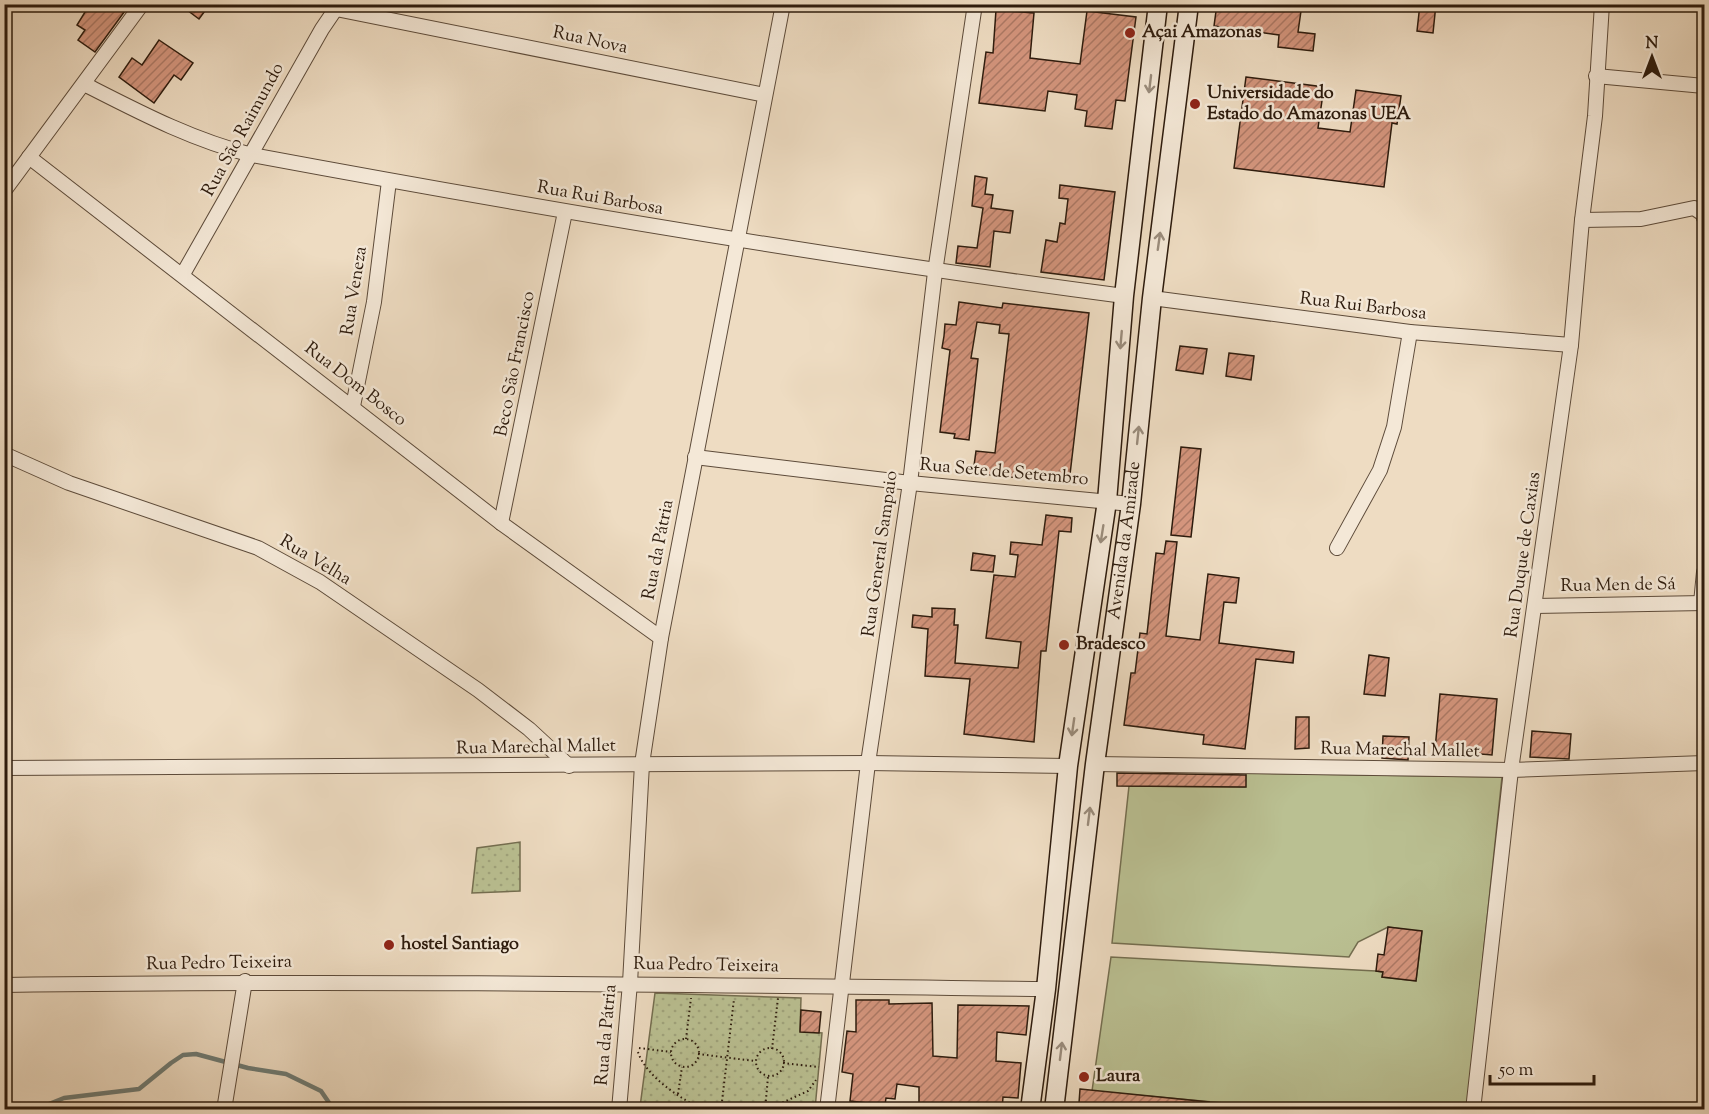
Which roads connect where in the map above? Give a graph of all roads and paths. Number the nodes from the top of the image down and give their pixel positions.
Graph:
1 (141, 4) edge
2 (783, 4) edge
3 (975, 4) edge
4 (1158, 4) edge
5 (1189, 4) edge
6 (1602, 4) edge
7 (337, 7) edge
8 (1154, 53) junction
9 (1184, 56) junction
10 (1596, 76) junction
11 (84, 84) junction
12 (1704, 86) edge
13 (765, 95) junction
14 (252, 155) junction
15 (29, 157) junction
16 (389, 181) junction
17 (4, 191) edge
18 (565, 212) junction
19 (1704, 218) edge
20 (1582, 220) junction
21 (737, 240) junction
22 (934, 272) junction
23 (183, 274) junction
24 (1124, 296) junction
25 (1152, 298) junction
26 (1410, 332) junction
27 (1571, 345) junction
28 (353, 406) junction
29 (4, 454) edge
30 (695, 457) junction
31 (910, 483) junction
32 (1107, 501) junction
33 (1131, 504) junction
34 (501, 523) junction
35 (1337, 548) dead end
36 (1704, 572) edge
37 (1703, 603) edge
38 (1535, 606) junction
39 (1089, 620) junction
40 (1113, 623) junction
41 (661, 638) junction
42 (868, 763) junction
43 (642, 764) junction
44 (1095, 764) junction
45 (1704, 764) edge
46 (568, 766) junction
47 (1068, 766) junction
48 (4, 768) edge
49 (1511, 770) junction
50 (1085, 848) junction
51 (1058, 852) junction
52 (245, 981) junction
53 (630, 983) junction
54 (693, 984) junction
55 (4, 985) edge
56 (736, 985) junction
57 (780, 985) junction
58 (842, 986) junction
59 (1046, 989) junction
60 (686, 1040) junction
61 (631, 1047) junction
62 (772, 1049) junction
63 (671, 1052) junction
64 (698, 1054) junction
65 (727, 1057) junction
66 (756, 1061) junction
67 (783, 1063) junction
68 (682, 1066) junction
69 (832, 1069) junction
70 (769, 1075) junction
71 (816, 1078) dead end
72 (678, 1094) junction
73 (1057, 1109) edge
74 (224, 1110) edge
75 (619, 1110) edge
76 (705, 1110) edge
77 (721, 1110) edge
78 (765, 1110) edge
79 (827, 1110) edge
80 (1030, 1110) edge
81 (1473, 1110) edge

1 - 11 street
2 - 13 street, Rua da Pátria
3 - 22 street, Rua General Sampaio
4 - 8 main road, Avenida da Amizade
5 - 9 main road, Avenida da Amizade
6 - 10 street, Rua Duque de Caxias
7 - 13 street, Rua Nova
7 - 14 street, Rua São Raimundo
8 - 9 main road
8 -> 24 main road, Avenida da Amizade
25 -> 9 main road, Avenida da Amizade
10 - 12 street
10 - 20 street, Rua Duque de Caxias
11 - 14 street, Rua Rui Barbosa
11 - 15 street
13 - 21 street, Rua da Pátria
14 - 16 street, Rua Rui Barbosa
14 - 23 street, Rua São Raimundo
15 - 17 street
15 - 23 street, Rua Dom Bosco
16 - 18 street, Rua Rui Barbosa
16 - 28 street, Rua Veneza
18 - 21 street, Rua Rui Barbosa
18 - 34 street, Beco São Francisco
19 - 20 street
20 - 27 street, Rua Duque de Caxias
21 - 22 street, Rua Rui Barbosa
21 - 30 street, Rua da Pátria
22 - 24 street, Rua Rui Barbosa
22 - 31 street, Rua General Sampaio
23 - 28 street, Rua Dom Bosco
24 -> 32 main road, Avenida da Amizade
25 - 26 street, Rua Rui Barbosa
33 -> 25 main road, Avenida da Amizade
26 - 27 street, Rua Rui Barbosa
26 - 35 street
27 - 38 street, Rua Duque de Caxias
28 - 34 street, Rua Dom Bosco
29 - 46 street, Rua Velha
30 - 31 street, Rua Sete de Setembro
30 - 41 street, Rua da Pátria
31 - 32 street, Rua Sete de Setembro
31 - 42 street, Rua General Sampaio
32 - 33 street, Rua Sete de Setembro
32 -> 39 main road, Avenida da Amizade
33 - 40 main road, Avenida da Amizade
34 - 41 street, Rua Dom Bosco
36 - 37 street, Rua Men de Sá
37 - 38 street, Rua Men de Sá
38 - 49 street, Rua Duque de Caxias
39 - 40 main road
39 -> 47 main road, Avenida da Amizade
40 - 44 main road, Avenida da Amizade
41 - 43 street, Rua da Pátria
42 - 43 street, Rua Marechal Mallet
42 - 47 street, Rua Marechal Mallet
42 - 58 street, Rua General Sampaio
43 - 46 street, Rua Marechal Mallet
43 - 53 street, Rua da Pátria
44 - 49 street, Rua Marechal Mallet
50 -> 44 main road, Avenida da Amizade
45 - 49 street, Rua Marechal Mallet
46 - 48 street, Rua Marechal Mallet
47 - 51 main road, Avenida da Amizade
49 - 81 street, Rua Duque de Caxias
50 - 51 main road
73 -> 50 main road, Avenida da Amizade
51 - 59 main road, Avenida da Amizade
52 - 53 street, Rua Pedro Teixeira
52 - 55 street, Rua Pedro Teixeira
52 - 74 street
53 - 54 street, Rua Pedro Teixeira
53 - 61 street, Rua da Pátria
54 - 56 street, Rua Pedro Teixeira
54 - 60 path
56 - 57 street, Rua Pedro Teixeira
56 - 65 path
57 - 58 street, Rua Pedro Teixeira
57 - 62 path
58 - 59 street, Rua Pedro Teixeira
58 - 69 street, Rua General Sampaio
59 - 80 main road, Avenida da Amizade
60 - 63 path
60 - 64 path
61 - 63 path
61 - 72 path
61 - 75 street, Rua da Pátria
62 - 66 path
62 - 67 path
63 - 68 path
64 - 65 path
64 - 68 path
65 - 66 path
65 - 77 path
66 - 70 path
67 - 69 path
67 - 70 path
68 - 72 path
69 - 79 street, Rua General Sampaio
70 - 78 path
71 - 78 path
72 - 76 path

